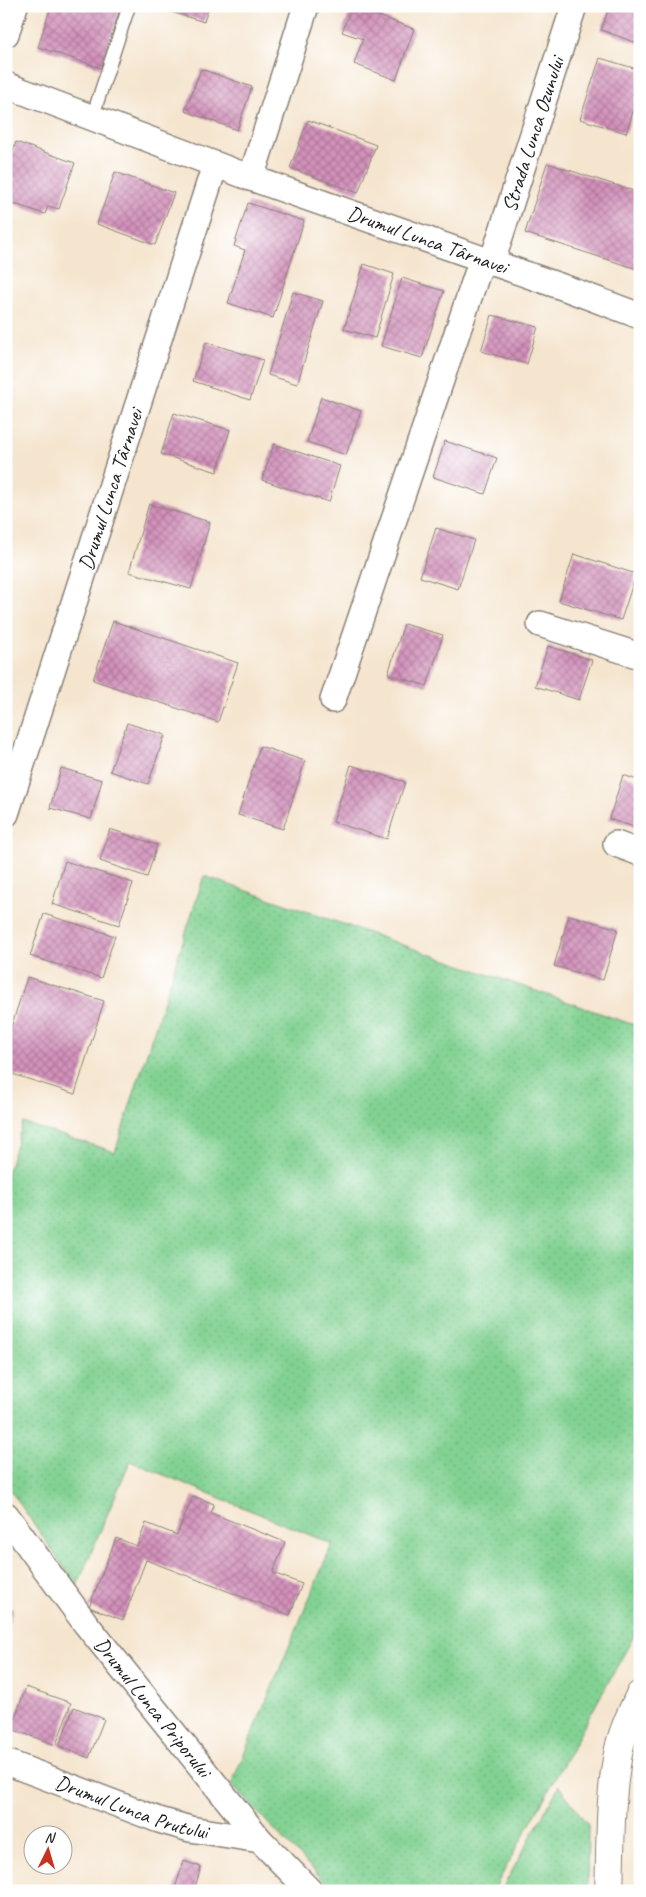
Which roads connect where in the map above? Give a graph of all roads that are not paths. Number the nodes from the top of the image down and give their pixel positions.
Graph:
1 (15, 6) edge
2 (129, 6) edge
3 (306, 6) edge
4 (574, 6) edge
5 (6, 34) edge
6 (6, 85) edge
7 (92, 118) junction
8 (215, 164) junction
9 (251, 178) junction
10 (487, 260) junction
11 (640, 316) edge
12 (540, 624) dead end
13 (640, 656) edge
14 (333, 700) dead end
15 (6, 814) edge
16 (616, 844) dead end
17 (640, 852) edge
18 (6, 1515) edge
19 (640, 1695) edge
20 (6, 1762) edge
21 (260, 1840) junction
22 (310, 1891) edge
23 (609, 1891) edge

1 - 5 street
2 - 7 lane
3 - 9 street
4 - 10 street, Strada Lunca Ozunului
6 - 7 street, Drumul Lunca Târnavei
7 - 8 street, Drumul Lunca Târnavei
8 - 9 street, Drumul Lunca Târnavei
8 - 15 street, Drumul Lunca Târnavei
9 - 10 street, Drumul Lunca Târnavei
10 - 11 street, Drumul Lunca Târnavei
10 - 14 street, Strada Lunca Ozunului
12 - 13 street
16 - 17 street
18 - 21 street, Drumul Lunca Priporului
19 - 23 street
20 - 21 street, Drumul Lunca Prutului
21 - 22 street, Drumul Lunca Priporului

